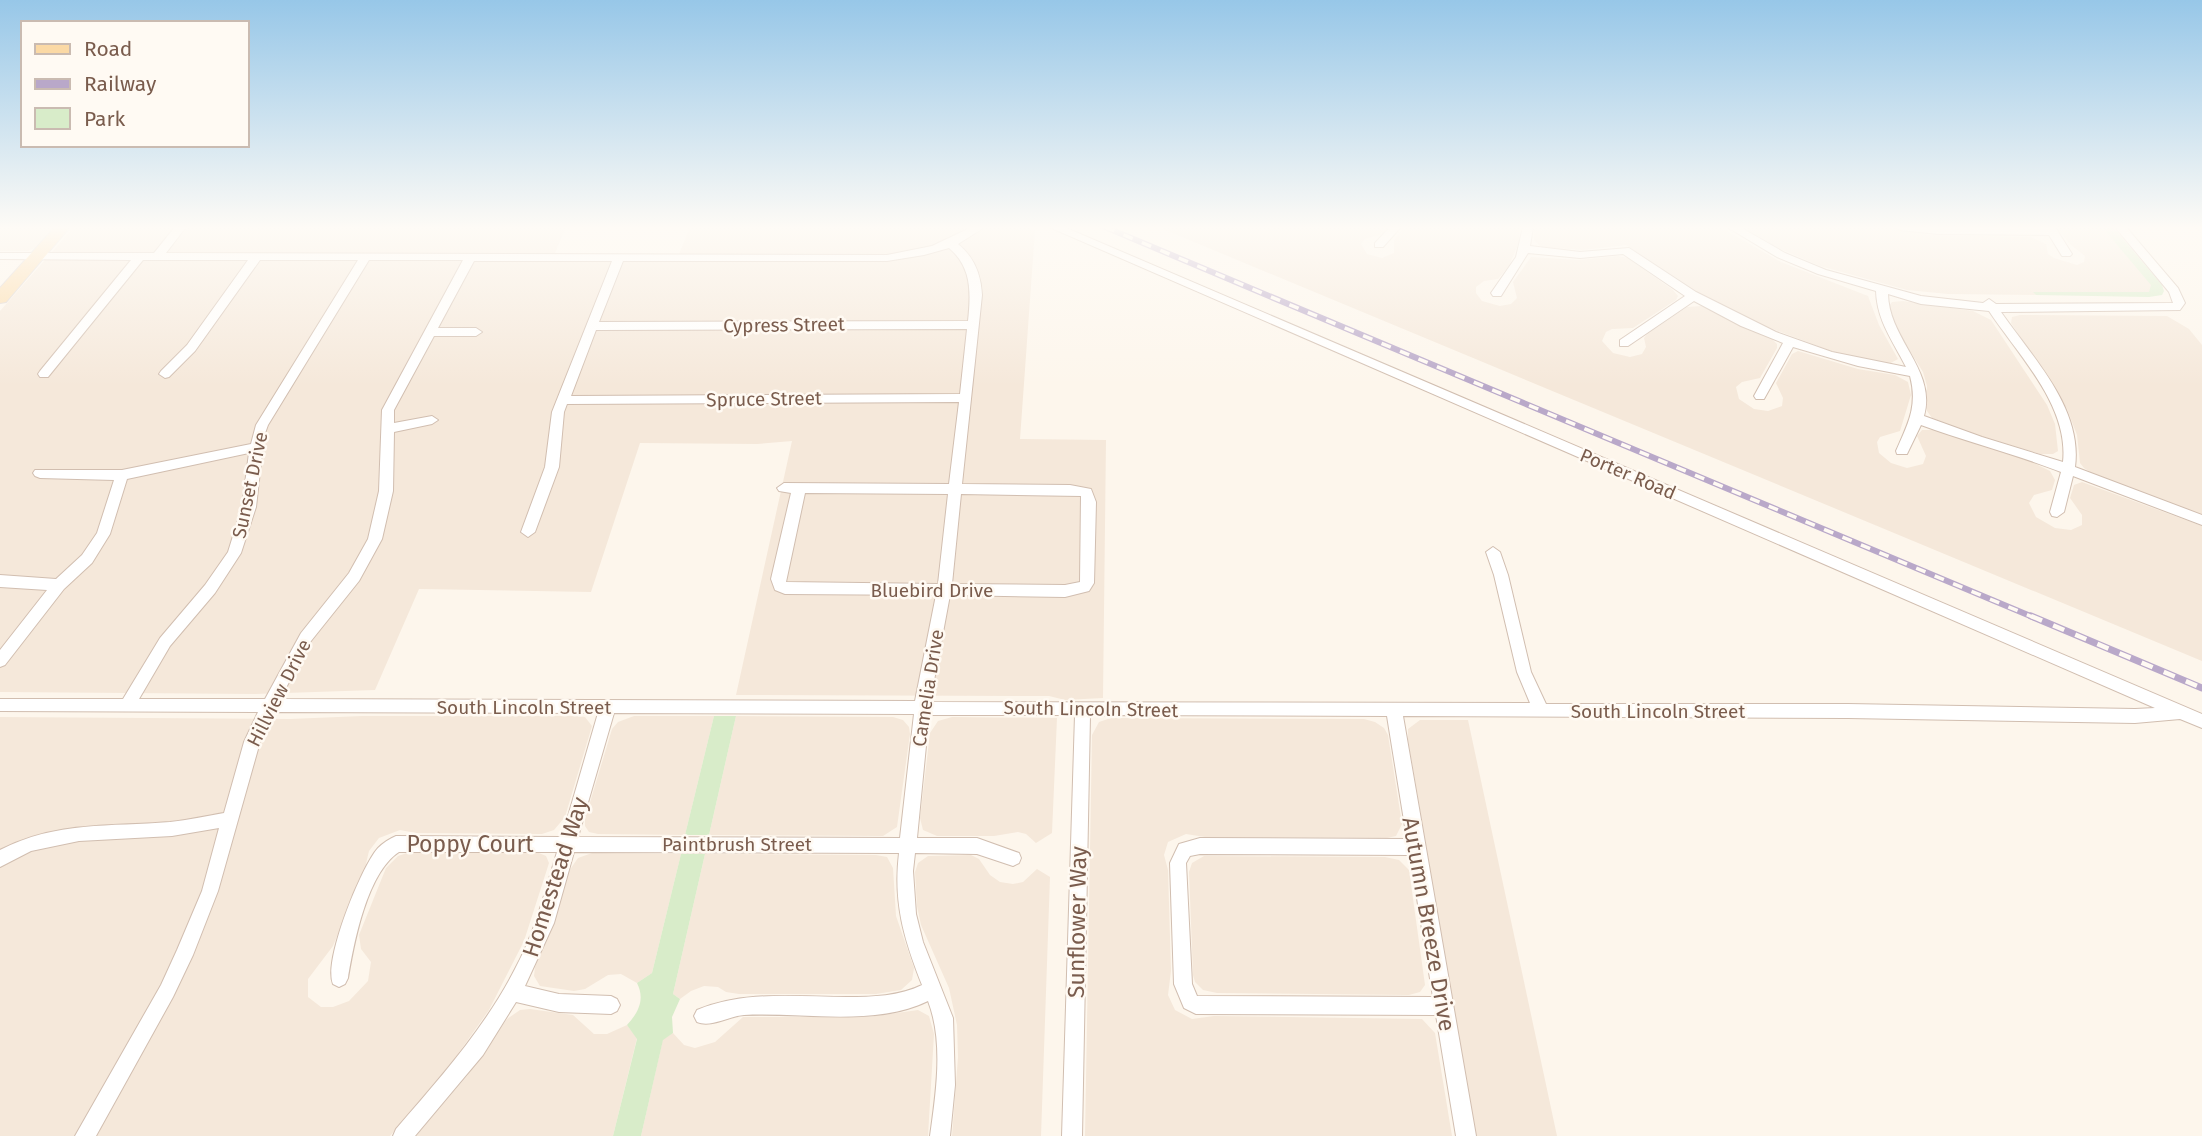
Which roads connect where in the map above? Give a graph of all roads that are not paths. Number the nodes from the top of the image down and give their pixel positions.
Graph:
1 (16, 280) edge
2 (120, 280) edge
3 (240, 280) edge
4 (351, 280) edge
5 (458, 280) edge
6 (611, 280) edge
7 (975, 280) edge
8 (1177, 280) edge
9 (1507, 280) edge
10 (1669, 280) edge
11 (1848, 280) edge
12 (2165, 280) edge
13 (1881, 291) junction
14 (1497, 293) dead end
15 (1693, 296) junction
16 (0, 298) edge
17 (1989, 303) junction
18 (974, 325) junction
19 (593, 326) junction
20 (431, 332) junction
21 (476, 332) dead end
22 (1790, 341) junction
23 (1624, 343) dead end
24 (1916, 373) junction
25 (44, 374) dead end
26 (165, 374) dead end
27 (1760, 396) dead end
28 (965, 398) junction
29 (563, 400) junction
30 (1916, 418) junction
31 (432, 420) dead end
32 (386, 429) junction
33 (256, 447) junction
34 (1902, 451) dead end
35 (2068, 470) junction
36 (40, 473) dead end
37 (122, 475) junction
38 (784, 488) dead end
39 (799, 488) junction
40 (954, 489) junction
41 (2057, 512) dead end
42 (2202, 520) edge
43 (528, 532) dead end
44 (1493, 552) dead end
45 (0, 581) edge
46 (59, 585) junction
47 (944, 590) junction
48 (0, 661) edge
49 (0, 705) edge
50 (127, 706) junction
51 (269, 706) junction
52 (608, 707) junction
53 (923, 708) junction
54 (1083, 708) junction
55 (1541, 710) junction
56 (1394, 711) junction
57 (2181, 712) junction
58 (2202, 721) edge
59 (230, 819) junction
60 (567, 843) junction
61 (907, 846) junction
62 (1416, 847) junction
63 (1013, 858) dead end
64 (0, 859) edge
65 (339, 978) dead end
66 (933, 989) junction
67 (511, 992) junction
68 (611, 1005) dead end
69 (1444, 1006) junction
70 (703, 1016) dead end
71 (85, 1136) edge
72 (403, 1136) edge
73 (940, 1136) edge
74 (1072, 1136) edge
75 (1466, 1136) edge

1 - 16 main road
2 - 25 street
3 - 26 street
4 - 33 street, Sunset Drive
5 - 20 street, Hillview Drive
6 - 19 street
7 - 18 street, Camelia Drive
8 - 57 street, Porter Road
9 - 14 street
10 - 15 street
11 - 13 street
12 - 17 street
13 - 17 street
13 - 24 street
15 - 22 street
15 - 23 street
17 - 35 street
18 - 19 street, Cypress Street
18 - 28 street, Camelia Drive
19 - 29 street
20 - 21 street
20 - 32 street, Hillview Drive
22 - 24 street
22 - 27 street
24 - 30 street
28 - 29 street, Spruce Street
28 - 40 street, Camelia Drive
29 - 43 street
30 - 34 street
30 - 35 street
31 - 32 street
32 - 51 street, Hillview Drive
33 - 37 street
33 - 50 street, Sunset Drive
35 - 41 street
35 - 42 street
36 - 37 street
37 - 46 street
38 - 39 street
39 - 40 street
39 - 47 street, Bluebird Drive
40 - 47 street, Camelia Drive
40 - 47 street, Bluebird Drive
44 - 55 street
45 - 46 street
46 - 48 street
47 - 53 street, Camelia Drive
49 - 50 street, South Lincoln Street
50 - 51 street, South Lincoln Street
51 - 52 street, South Lincoln Street
51 - 59 street, Hillview Drive
52 - 53 street, South Lincoln Street
52 - 60 street, Homestead Way
53 - 54 street, South Lincoln Street
53 - 61 street, Camelia Drive
54 - 56 street, South Lincoln Street
54 - 74 street, Sunflower Way
55 - 56 street, South Lincoln Street
55 - 57 street, South Lincoln Street
56 - 62 street, Autumn Breeze Drive
57 - 58 street, Porter Road
59 - 64 street
59 - 71 street, Hillview Drive
60 - 61 street, Paintbrush Street
60 - 65 street, Poppy Court
60 - 67 street, Homestead Way
61 - 63 street, Paintbrush Street
61 - 66 street, Camelia Drive
62 - 69 street, Autumn Breeze Drive
62 - 69 street
66 - 70 street
66 - 73 street, Camelia Drive
67 - 68 street
67 - 72 street, Homestead Way
69 - 75 street, Autumn Breeze Drive

